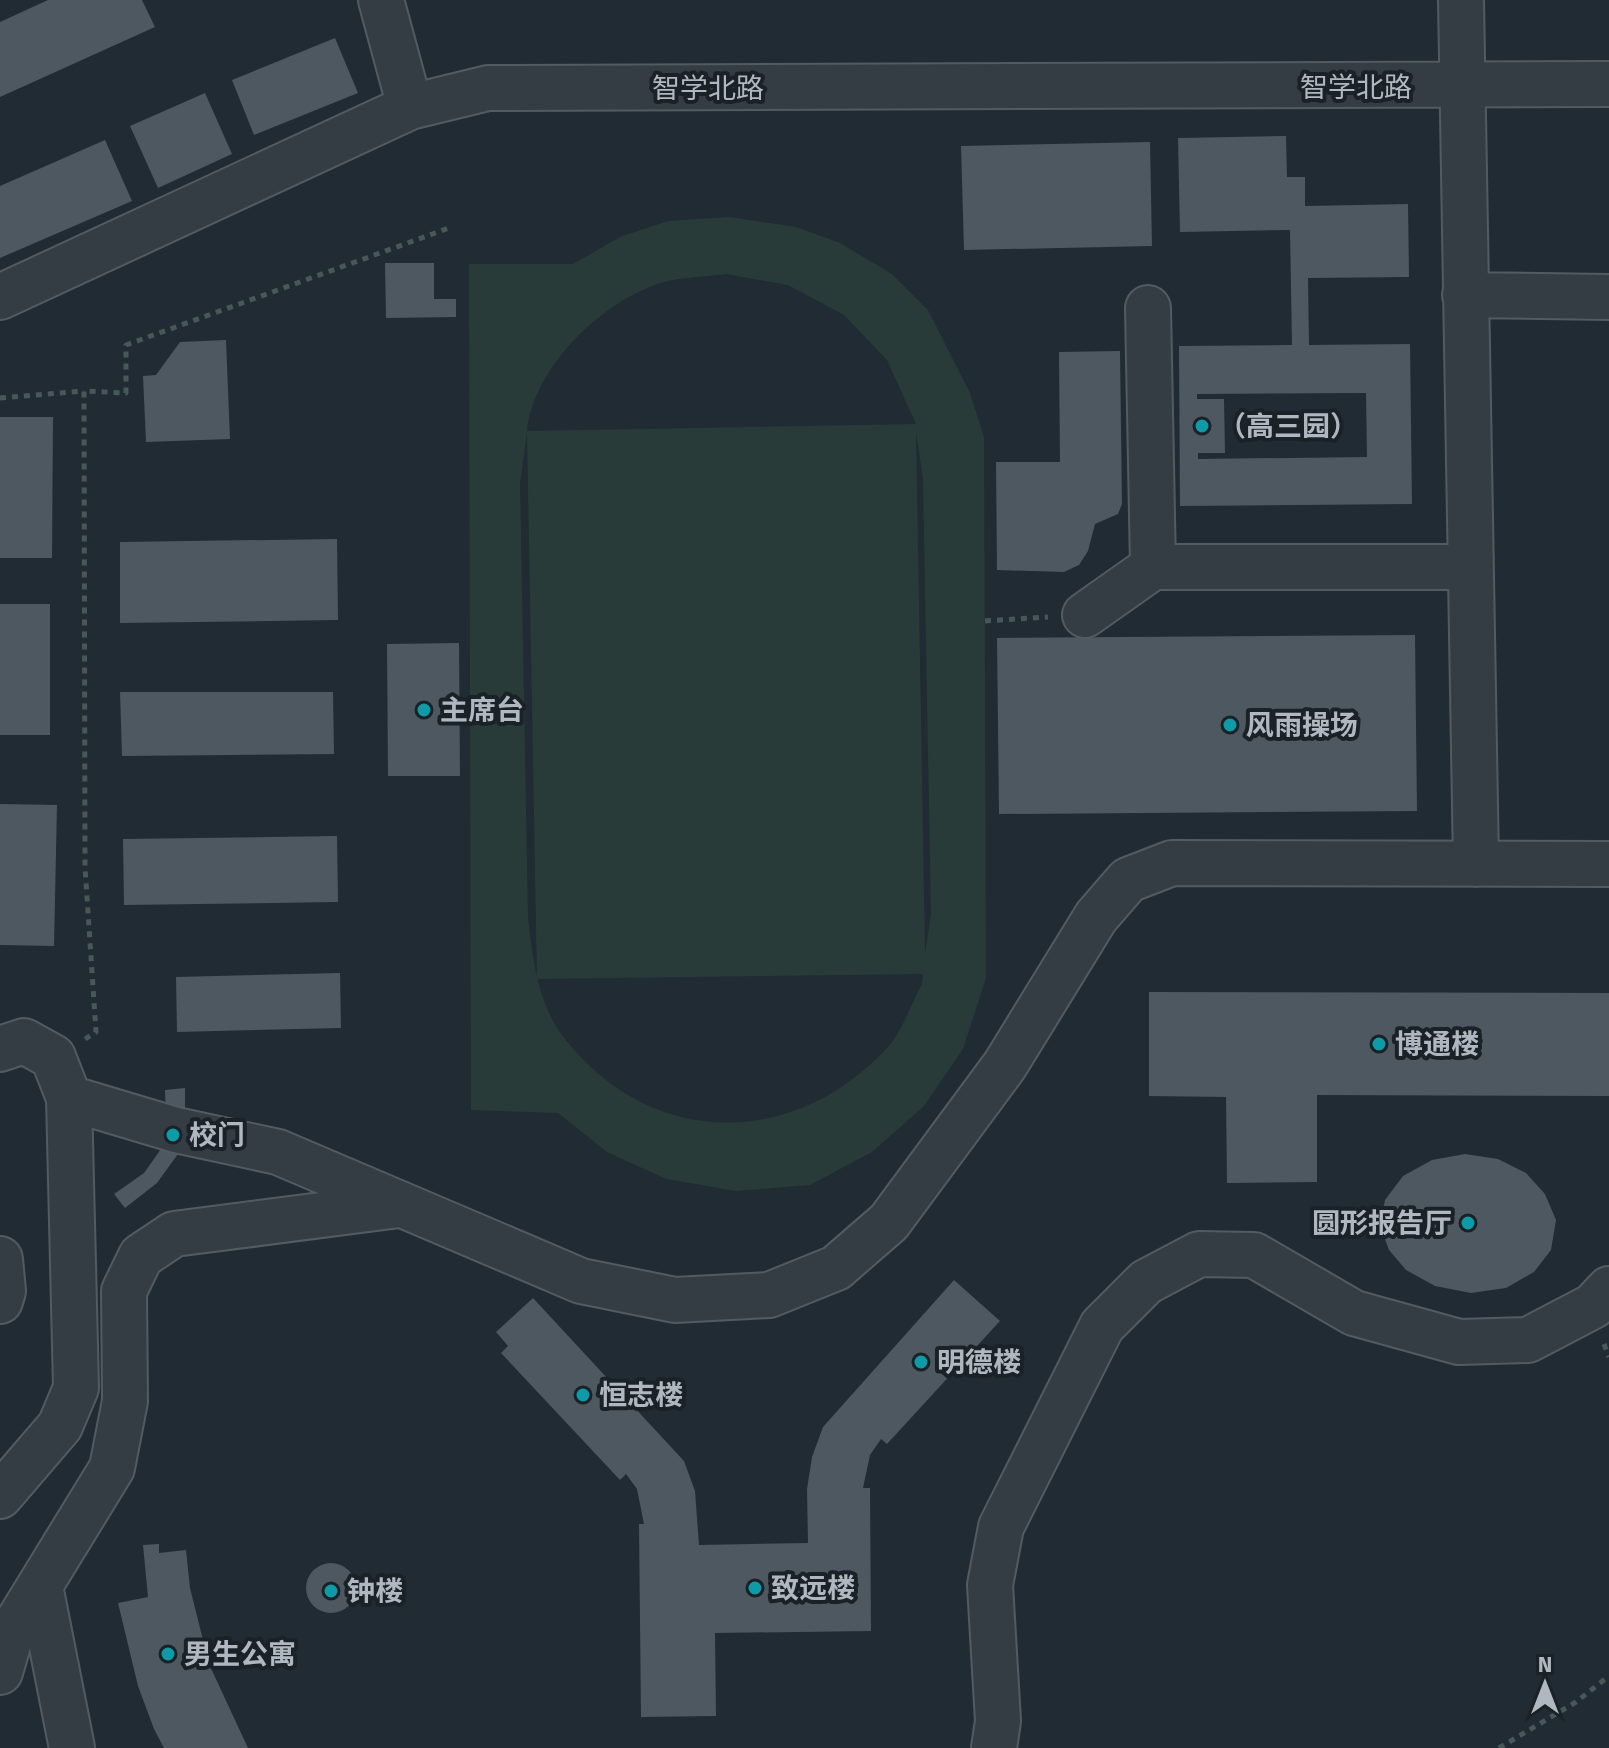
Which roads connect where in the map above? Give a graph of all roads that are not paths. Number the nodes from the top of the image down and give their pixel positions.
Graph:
1 (381, 0) edge
2 (1461, 0) edge
3 (1609, 84) edge
4 (1461, 87) junction
5 (410, 107) junction
6 (1465, 295) junction
7 (0, 297) edge
8 (1609, 297) edge
9 (1148, 308) dead end
10 (1153, 567) junction
11 (1470, 567) junction
12 (1085, 615) road end
13 (1476, 864) junction
14 (1609, 864) edge
15 (0, 1048) edge
16 (69, 1098) junction
17 (399, 1205) junction
18 (0, 1259) edge
19 (1609, 1289) edge
20 (0, 1301) edge
21 (0, 1496) edge
22 (40, 1586) junction
23 (0, 1672) edge
24 (72, 1748) edge
25 (994, 1748) edge

1 - 5 street
2 - 4 street
3 - 4 street, 智学北路
4 - 5 street, 智学北路
4 - 6 street
5 - 7 street, 智学北路
6 - 8 street
6 - 11 street
9 - 10 street
10 - 11 street
10 - 12 street
11 - 13 street
13 - 14 street
13 - 17 street
15 - 16 street
16 - 17 street
16 - 21 street
17 - 22 street
18 - 20 street
19 - 25 street
22 - 23 street
22 - 24 street

